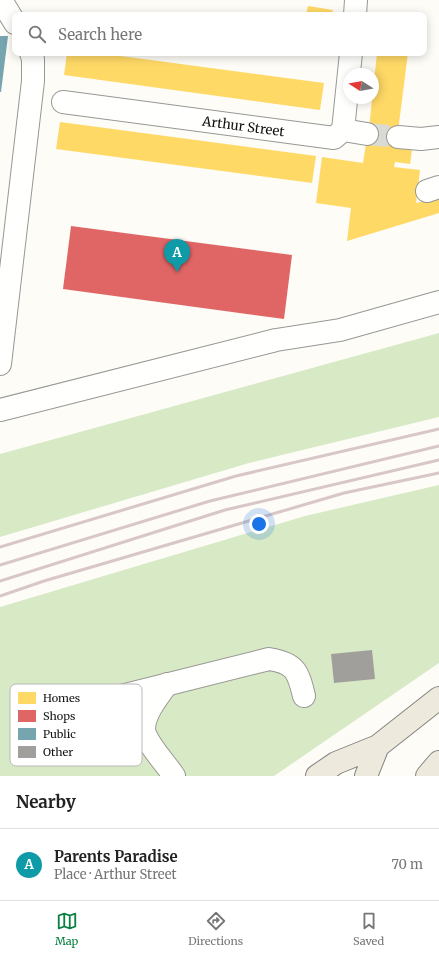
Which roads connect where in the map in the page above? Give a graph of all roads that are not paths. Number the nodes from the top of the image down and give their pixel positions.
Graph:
1 (1, 0) edge
2 (356, 0) edge
3 (355, 12) edge
4 (12, 18) edge
5 (32, 56) edge
6 (351, 56) edge
7 (63, 102) dead end
8 (343, 130) junction
9 (367, 134) tunnel mouth
10 (398, 137) tunnel mouth
11 (439, 137) edge
12 (439, 302) edge
13 (0, 364) edge
14 (0, 410) edge
15 (167, 684) junction
16 (142, 690) edge
17 (304, 696) dead end
18 (439, 698) edge
19 (378, 746) junction
20 (439, 762) edge
21 (174, 776) edge
22 (317, 776) edge
23 (366, 776) edge
24 (427, 776) edge

1 - 4 street
2 - 3 street
5 - 13 street
6 - 8 street
7 - 8 street, Arthur Street
8 - 9 street
10 - 11 street
12 - 14 street
15 - 16 street
15 - 17 street
15 - 21 street
18 - 19 main road
19 - 22 main road
19 - 23 main road
20 - 24 main road

